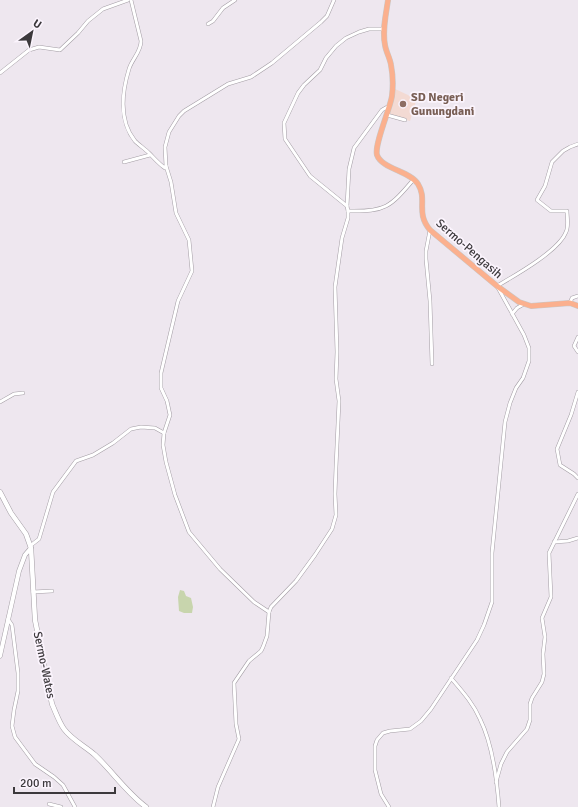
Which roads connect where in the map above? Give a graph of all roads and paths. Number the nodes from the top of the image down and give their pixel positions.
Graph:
1 (128, 0) edge
2 (131, 0) edge
3 (235, 0) edge
4 (334, 0) edge
5 (388, 0) edge
6 (122, 1) edge
7 (208, 24) dead end
8 (384, 29) junction
9 (0, 73) edge
10 (390, 106) junction
11 (387, 115) junction
12 (405, 120) dead end
13 (578, 144) edge
14 (150, 155) junction
15 (124, 162) dead end
16 (166, 166) junction
17 (414, 179) junction
18 (347, 206) junction
19 (348, 211) junction
20 (430, 230) junction
21 (497, 286) junction
22 (578, 296) edge
23 (570, 303) junction
24 (524, 304) junction
25 (578, 306) edge
26 (512, 314) junction
27 (578, 337) edge
28 (578, 352) edge
29 (432, 364) dead end
30 (578, 392) edge
31 (23, 393) dead end
32 (0, 402) edge
33 (164, 433) junction
34 (578, 478) edge
35 (0, 492) edge
36 (578, 494) edge
37 (578, 538) edge
38 (554, 542) junction
39 (31, 547) junction
40 (52, 591) dead end
41 (33, 592) junction
42 (269, 612) junction
43 (8, 619) junction
44 (0, 656) edge
45 (451, 678) junction
46 (496, 782) junction
47 (49, 804) dead end
48 (61, 807) edge
49 (75, 807) edge
50 (146, 807) edge
51 (213, 807) edge
52 (389, 807) edge
53 (499, 807) edge

1 - 6 street
2 - 14 street
3 - 7 street
4 - 16 street
5 - 8 main road
6 - 9 street
8 - 10 main road
8 - 18 street
10 - 11 main road
10 - 18 street
11 - 12 street
11 - 17 main road
13 - 21 street
14 - 15 street
14 - 16 street
16 - 33 street
17 - 19 street
17 - 20 main road, Sermo-Pengasih
18 - 19 street
19 - 42 street
20 - 21 main road, Sermo-Pengasih
20 - 29 street
21 - 24 main road, Sermo-Pengasih
21 - 26 street
22 - 23 street
23 - 24 main road, Sermo-Pengasih
23 - 25 main road, Sermo-Pengasih
24 - 26 street
26 - 45 street
27 - 28 street
30 - 34 street
31 - 32 street
33 - 39 street
33 - 42 street
35 - 39 main road, Sermo-Wates
36 - 38 street
37 - 38 street
38 - 46 street
39 - 41 main road, Sermo-Wates
39 - 43 street
40 - 41 street
41 - 50 main road, Sermo-Wates
42 - 51 street
43 - 44 street
43 - 49 street
45 - 46 street
45 - 52 street
46 - 53 street
47 - 48 street

